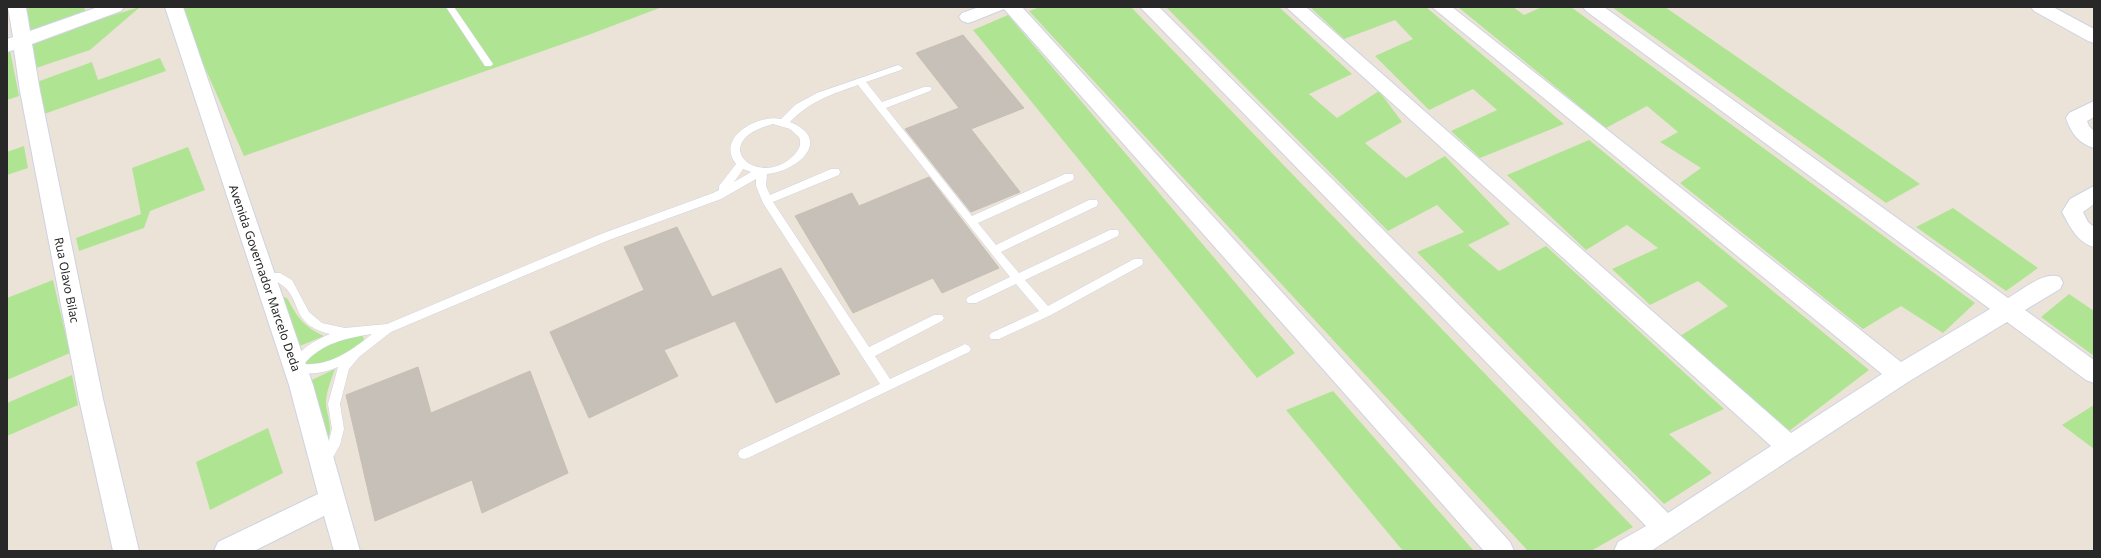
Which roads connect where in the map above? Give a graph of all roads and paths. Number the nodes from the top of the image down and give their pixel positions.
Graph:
1 (17, 7) edge
2 (115, 7) edge
3 (174, 7) edge
4 (450, 7) edge
5 (997, 7) edge
6 (1012, 7) edge
7 (1149, 7) edge
8 (1296, 7) edge
9 (1441, 7) edge
10 (1592, 7) edge
11 (2040, 7) edge
12 (968, 17) dead end
13 (2094, 37) edge
14 (15, 43) edge
15 (488, 64) dead end
16 (898, 68) dead end
17 (860, 81) junction
18 (927, 89) dead end
19 (881, 106) junction
20 (2094, 108) edge
21 (784, 122) junction
22 (2094, 141) edge
23 (742, 164) junction
24 (762, 170) junction
25 (835, 172) dead end
26 (1069, 177) dead end
27 (2094, 194) edge
28 (717, 196) junction
29 (767, 200) junction
30 (1093, 203) dead end
31 (971, 221) junction
32 (1114, 233) dead end
33 (2094, 238) edge
34 (994, 251) junction
35 (1138, 262) dead end
36 (265, 276) junction
37 (1020, 278) junction
38 (2052, 283) dead end
39 (972, 300) dead end
40 (2008, 310) junction
41 (1047, 312) junction
42 (938, 318) dead end
43 (388, 328) junction
44 (345, 334) junction
45 (995, 336) dead end
46 (965, 349) dead end
47 (355, 354) junction
48 (867, 354) junction
49 (295, 367) junction
50 (2094, 373) edge
51 (1900, 375) junction
52 (888, 386) junction
53 (1790, 447) junction
54 (744, 454) dead end
55 (323, 463) junction
56 (333, 499) junction
57 (1666, 528) junction
58 (126, 551) edge
59 (227, 551) edge
60 (348, 551) edge
61 (1501, 551) edge
62 (1627, 551) edge

1 - 14 street, Rua Olavo Bilac
2 - 14 street
3 - 36 street, Avenida Governador Marcelo Deda
4 - 15 lane
5 - 12 street
6 - 61 street
7 - 57 street
8 - 53 street
9 - 51 street
10 - 40 street
11 - 13 street
14 - 58 street, Rua Olavo Bilac
16 - 17 lane
17 - 19 lane
17 - 21 lane
18 - 19 lane
19 - 31 lane
20 - 22 street
21 - 23 lane
21 - 24 lane
23 - 24 lane
23 - 28 lane
24 - 28 lane
24 - 29 lane
25 - 29 lane
26 - 31 lane
27 - 33 street
28 - 43 lane
29 - 48 lane
30 - 34 lane
31 - 34 lane
32 - 37 lane
34 - 37 lane
35 - 41 lane
36 - 44 lane
36 - 49 street, Avenida Governador Marcelo Deda
37 - 39 lane
37 - 41 lane
38 - 40 street
40 - 50 street
40 - 51 street
41 - 45 lane
42 - 48 lane
43 - 44 lane
43 - 47 lane
44 - 49 lane
46 - 52 lane
47 - 49 lane
47 - 55 lane
48 - 52 lane
49 - 55 street, Avenida Governador Marcelo Deda
51 - 53 street
52 - 54 lane
53 - 57 street
55 - 56 street, Avenida Governador Marcelo Deda
56 - 59 street
56 - 60 street, Avenida Governador Marcelo Deda
57 - 62 street

